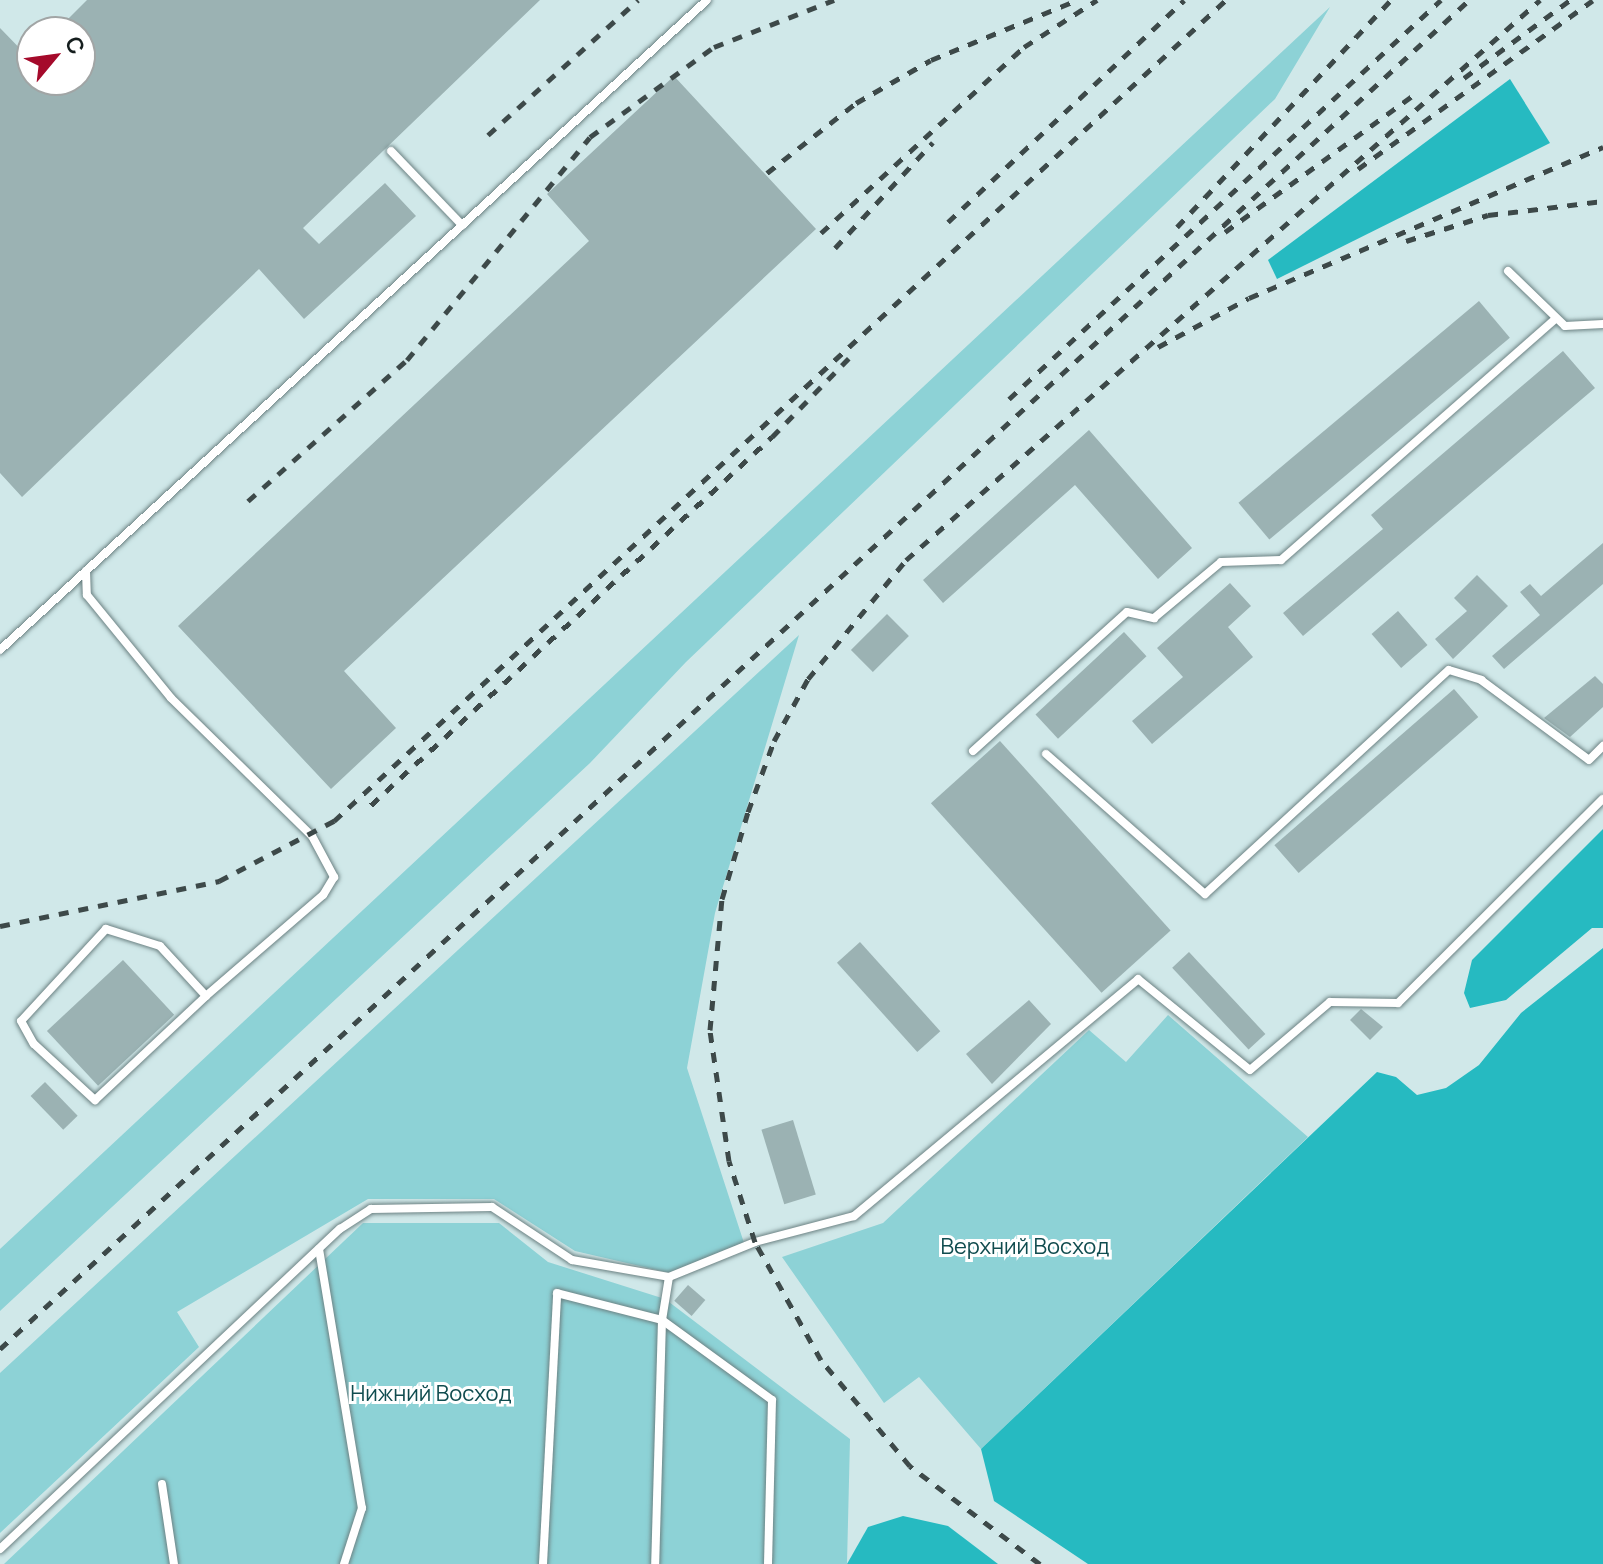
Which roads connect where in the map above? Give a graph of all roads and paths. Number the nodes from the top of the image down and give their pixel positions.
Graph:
1 (707, 0) edge
2 (391, 151) dead end
3 (462, 225) junction
4 (1508, 271) dead end
5 (1556, 318) junction
6 (1603, 324) edge
7 (86, 571) junction
8 (0, 650) edge
9 (1603, 746) edge
10 (973, 751) dead end
11 (1046, 754) dead end
12 (1603, 799) edge
13 (206, 996) junction
14 (319, 1249) junction
15 (669, 1277) junction
16 (662, 1320) junction
17 (162, 1484) dead end
18 (0, 1549) edge
19 (174, 1564) edge
20 (344, 1564) edge
21 (543, 1564) edge
22 (655, 1564) edge
23 (768, 1564) edge

1 - 3 lane
2 - 3 lane
3 - 7 lane
4 - 5 lane
5 - 6 lane
5 - 10 lane
7 - 8 lane
7 - 13 lane
9 - 11 lane
12 - 15 lane
13 - 13 lane
14 - 15 lane
14 - 18 lane
14 - 20 lane
15 - 16 lane
16 - 21 lane
16 - 22 lane
16 - 23 lane
17 - 19 lane

